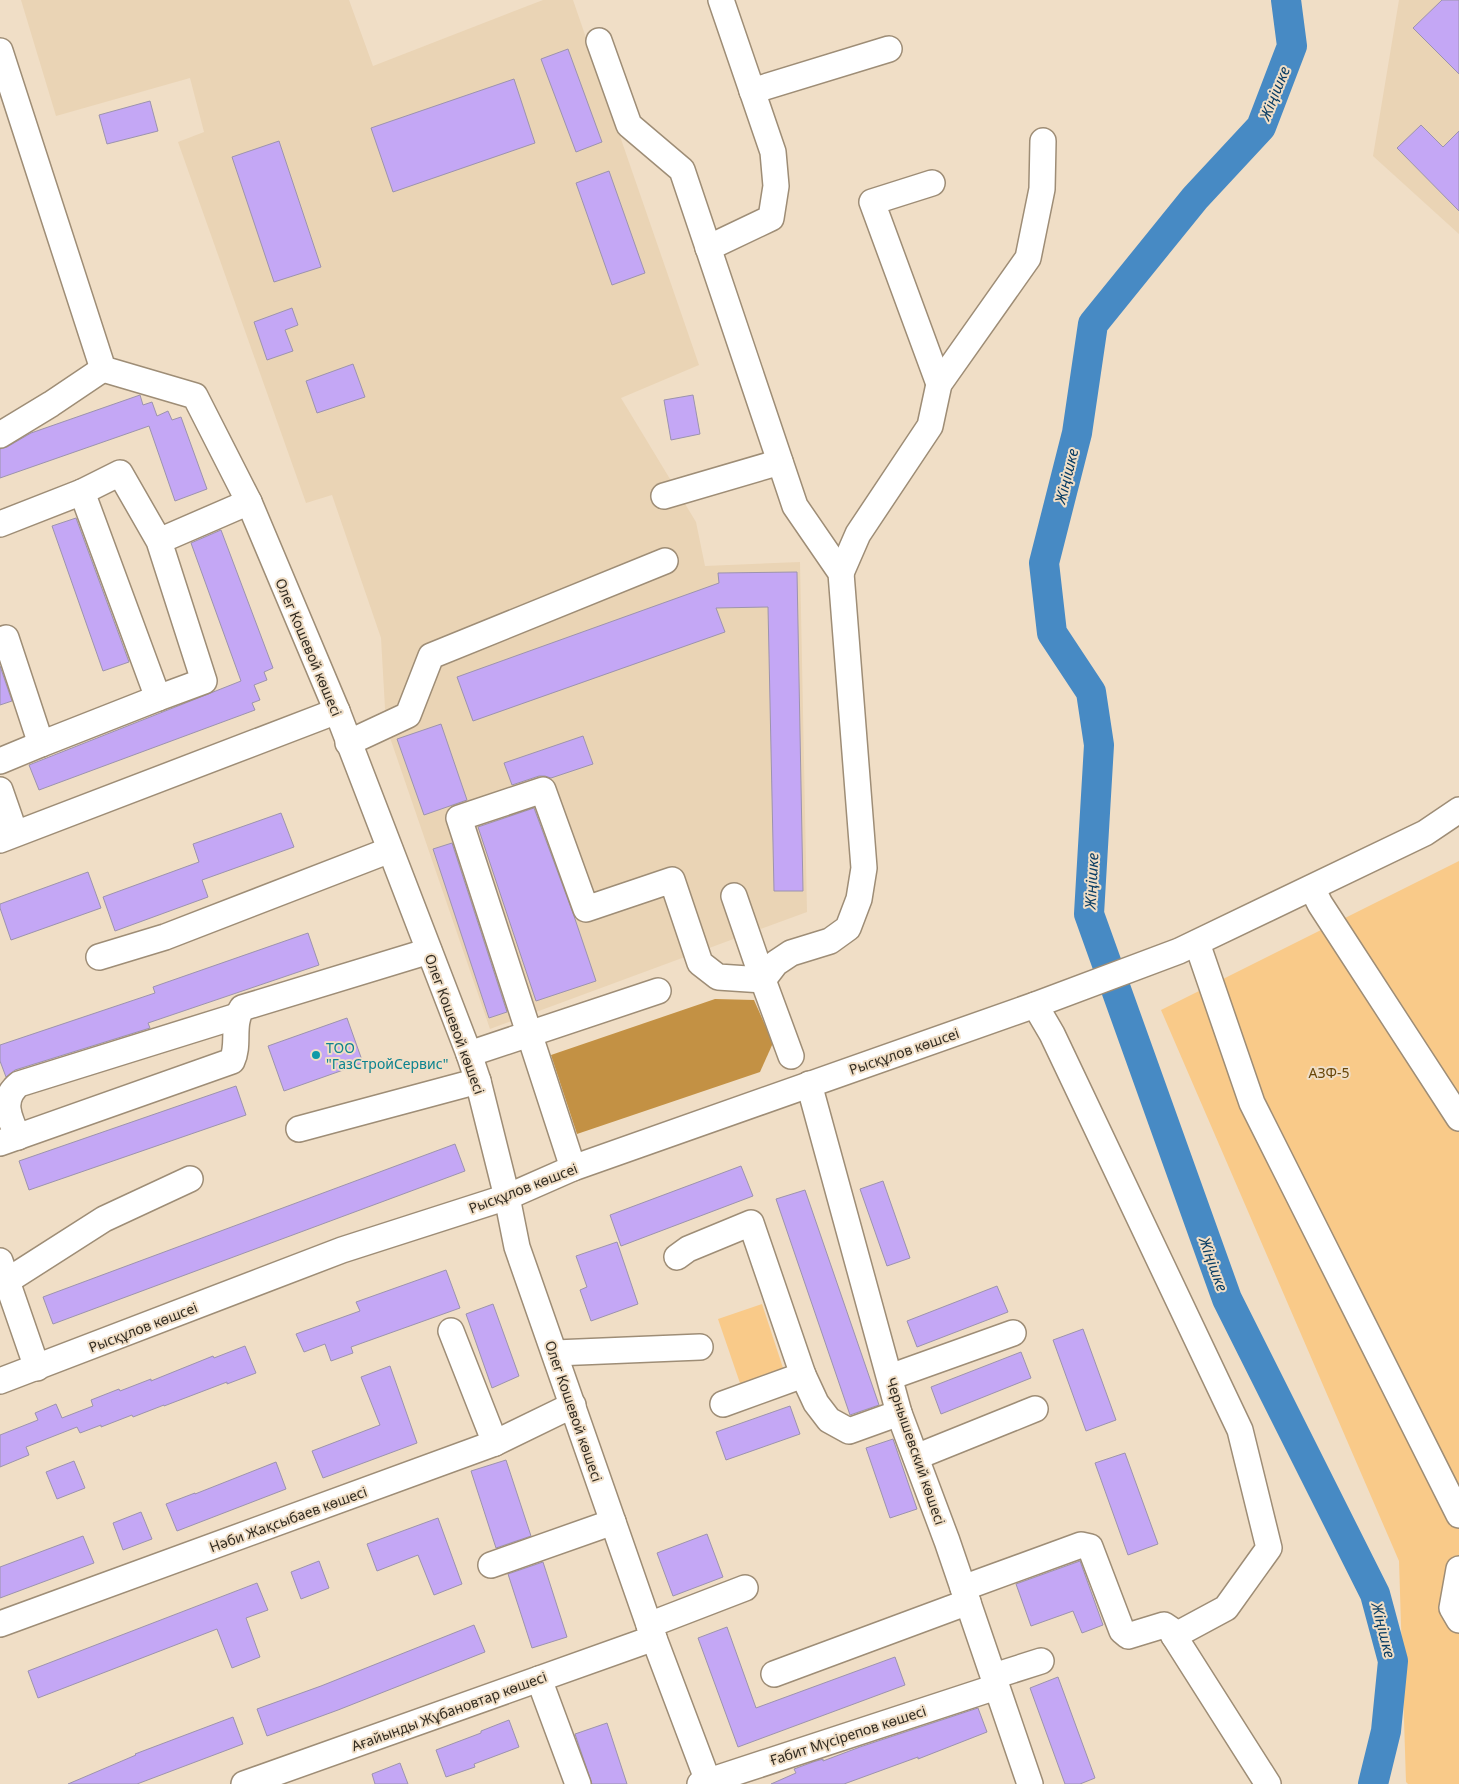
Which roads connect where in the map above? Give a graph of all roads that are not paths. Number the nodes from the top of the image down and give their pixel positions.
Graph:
1 (721, 0) edge
2 (599, 41) dead end
3 (889, 50) dead end
4 (0, 51) edge
5 (752, 91) junction
6 (1042, 142) dead end
7 (932, 183) dead end
8 (708, 248) junction
9 (103, 369) junction
10 (939, 384) junction
11 (0, 435) edge
12 (780, 462) junction
13 (82, 492) junction
14 (664, 496) dead end
15 (249, 502) junction
16 (0, 524) edge
17 (159, 541) junction
18 (664, 561) dead end
19 (841, 573) junction
20 (6, 638) dead end
21 (158, 698) junction
22 (337, 711) junction
23 (348, 743) junction
24 (41, 744) junction
25 (0, 761) edge
26 (0, 790) edge
27 (1459, 810) edge
28 (7, 836) edge
29 (390, 850) junction
30 (1312, 888) junction
31 (734, 896) dead end
32 (1188, 947) junction
33 (429, 951) junction
34 (99, 958) dead end
35 (763, 980) junction
36 (658, 990) dead end
37 (1042, 1002) junction
38 (238, 1016) junction
39 (529, 1034) junction
40 (469, 1054) junction
41 (478, 1081) junction
42 (809, 1084) junction
43 (782, 1094) junction
44 (1459, 1118) edge
45 (300, 1129) dead end
46 (9, 1140) edge
47 (573, 1168) junction
48 (190, 1179) dead end
49 (508, 1197) junction
50 (677, 1258) dead end
51 (4, 1271) edge
52 (451, 1331) dead end
53 (1013, 1334) dead end
54 (700, 1348) dead end
55 (554, 1353) junction
56 (37, 1368) junction
57 (803, 1375) junction
58 (890, 1377) junction
59 (0, 1381) edge
60 (723, 1404) dead end
61 (572, 1405) junction
62 (1035, 1410) dead end
63 (900, 1412) junction
64 (495, 1443) junction
65 (916, 1457) junction
66 (1459, 1515) edge
67 (614, 1522) junction
68 (491, 1565) dead end
69 (1459, 1569) edge
70 (744, 1588) dead end
71 (966, 1595) junction
72 (1459, 1620) edge
73 (0, 1624) edge
74 (652, 1631) junction
75 (1174, 1636) junction
76 (1041, 1661) dead end
77 (774, 1674) dead end
78 (539, 1679) junction
79 (995, 1681) junction
80 (706, 1783) edge
81 (244, 1784) edge
82 (578, 1784) edge
83 (1030, 1784) edge
84 (1268, 1784) edge

1 - 5 street
2 - 8 street
3 - 5 street
4 - 9 street
5 - 8 street
6 - 10 street
7 - 10 street
8 - 12 street
9 - 11 street
9 - 15 street, Олег Кошевой көшесі
10 - 19 street
12 - 14 street
12 - 19 street
13 - 16 street
13 - 17 street
13 - 21 street
15 - 17 street
15 - 22 street, Олег Кошевой көшесі
17 - 21 street
18 - 23 street
19 - 35 street
20 - 24 street
21 - 24 street
22 - 23 street, Олег Кошевой көшесі
22 - 28 street
23 - 29 street, Олег Кошевой көшесі
24 - 25 street
26 - 28 street
27 - 30 street, Рысқұлов көшсеі
29 - 33 street, Олег Кошевой көшесі
29 - 34 street
30 - 32 street, Рысқұлов көшсеі
30 - 44 street
31 - 35 street
32 - 37 street, Рысқұлов көшсеі
32 - 66 street
33 - 38 street
33 - 40 street, Олег Кошевой көшесі
35 - 39 street
35 - 43 street
36 - 39 street
37 - 42 street, Рысқұлов көшсеі
37 - 75 street
38 - 46 street
38 - 46 street
39 - 40 street
39 - 47 street
40 - 41 street, Олег Кошевой көшесі
41 - 45 street
41 - 49 street, Олег Кошевой көшесі
42 - 43 street, Рысқұлов көшсеі
42 - 58 street, Чернышевский көшесі
43 - 47 street, Рысқұлов көшсеі
47 - 49 street, Рысқұлов көшсеі
48 - 51 street
49 - 55 street, Олег Кошевой көшесі
49 - 56 street, Рысқұлов көшсеі
50 - 57 street
51 - 56 street
52 - 64 street
53 - 58 street
54 - 55 street
55 - 61 street, Олег Кошевой көшесі
56 - 59 street, Рысқұлов көшсеі
57 - 60 street
57 - 63 street
58 - 63 street, Чернышевский көшесі
61 - 64 street, Нәби Жақсыбаев көшесі
61 - 67 street, Олег Кошевой көшесі
62 - 65 street
63 - 65 street, Чернышевский көшесі
64 - 73 street, Нәби Жақсыбаев көшесі
65 - 71 street, Чернышевский көшесі
67 - 68 street
67 - 74 street, Олег Кошевой көшесі
69 - 72 street
70 - 74 street, Ағайынды Жұбановтар көшесі
71 - 75 street
71 - 77 street
71 - 79 street, Чернышевский көшесі
74 - 78 street, Ағайынды Жұбановтар көшесі
74 - 80 street, Олег Кошевой көшесі
75 - 84 street
76 - 79 street, Ғабит Мүсірепов көшесі
78 - 81 street, Ағайынды Жұбановтар көшесі
78 - 82 street
79 - 80 street, Ғабит Мүсірепов көшесі
79 - 83 street, Чернышевский көшесі

